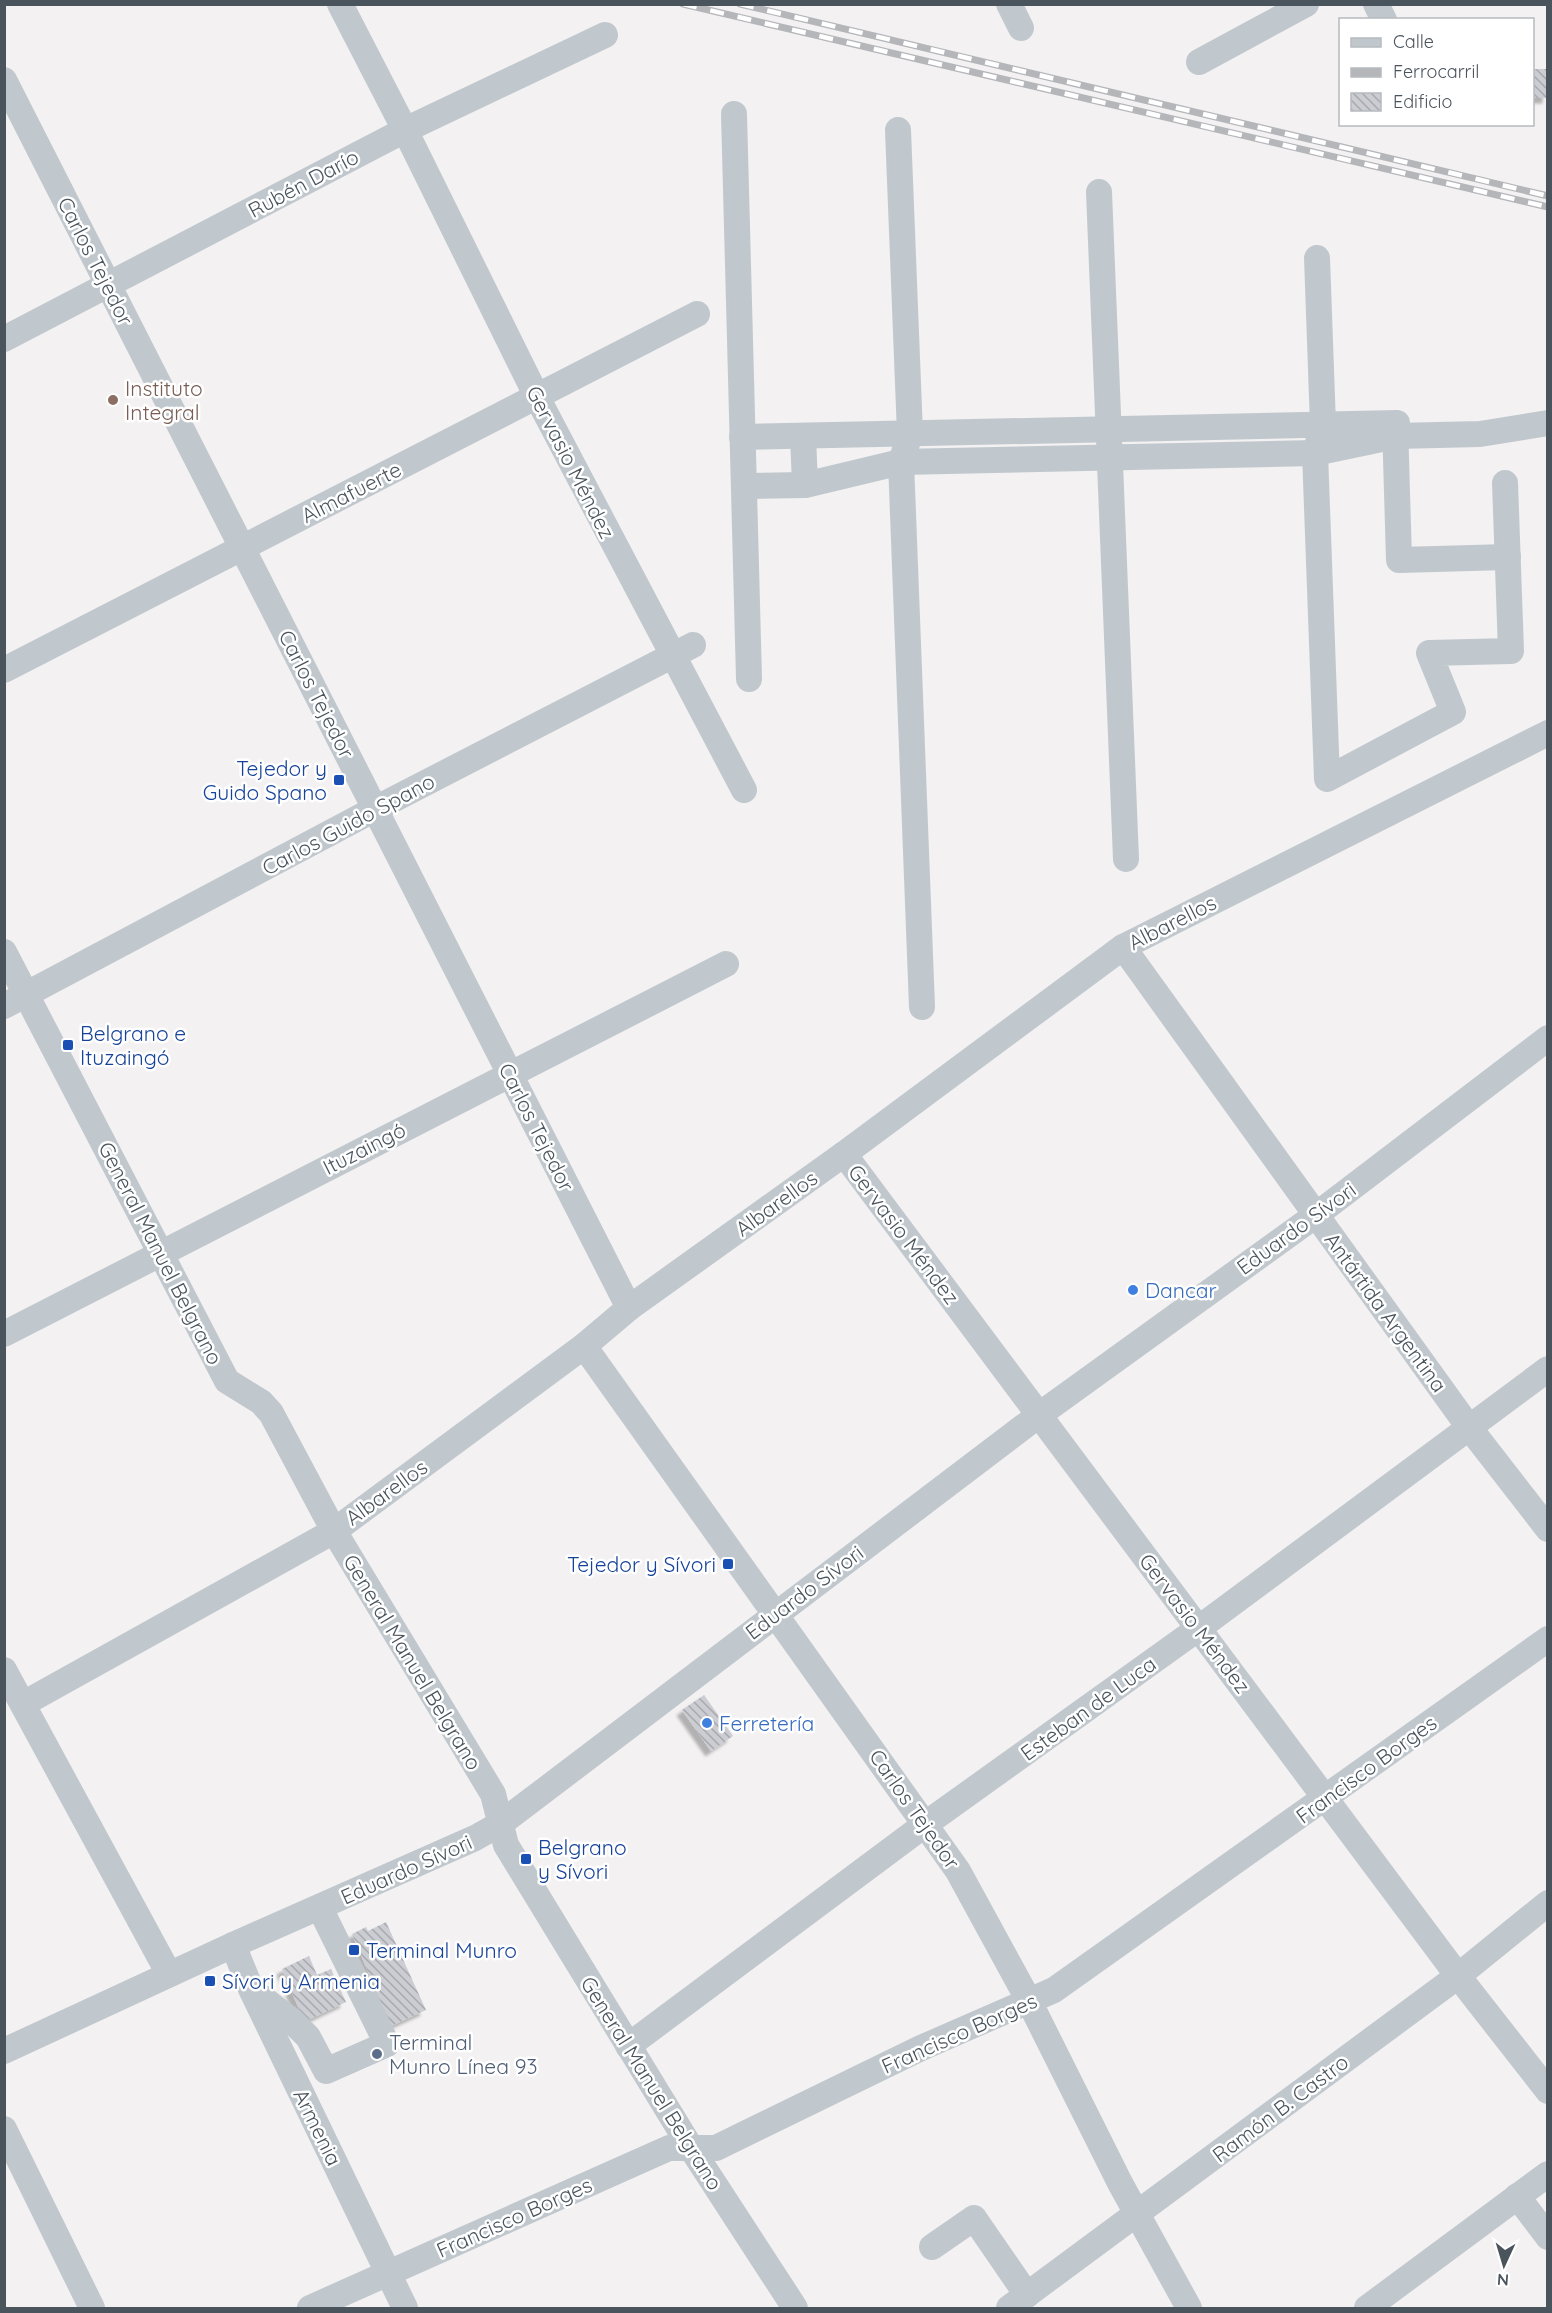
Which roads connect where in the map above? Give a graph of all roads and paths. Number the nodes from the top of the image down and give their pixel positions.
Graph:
1 (340, 4) edge
2 (1009, 4) edge
3 (1306, 4) edge
4 (1376, 4) edge
5 (1383, 18) edge
6 (1021, 28) dead end
7 (605, 35) dead end
8 (1198, 62) dead end
9 (4, 80) edge
10 (734, 114) dead end
11 (898, 129) dead end
12 (405, 130) junction
13 (1099, 192) dead end
14 (1317, 258) dead end
15 (109, 285) junction
16 (697, 314) dead end
17 (4, 339) edge
18 (537, 397) junction
19 (1548, 422) edge
20 (1323, 425) junction
21 (1108, 429) junction
22 (1395, 430) junction
23 (910, 434) junction
24 (803, 436) junction
25 (742, 437) junction
26 (1315, 453) junction
27 (1110, 457) junction
28 (901, 462) junction
29 (1505, 483) dead end
30 (805, 485) junction
31 (744, 486) junction
32 (244, 547) junction
33 (1508, 557) junction
34 (682, 651) junction
35 (4, 670) edge
36 (749, 679) dead end
37 (1548, 733) edge
38 (744, 790) dead end
39 (375, 809) junction
40 (1126, 859) dead end
41 (1123, 947) junction
42 (4, 952) edge
43 (726, 964) dead end
44 (16, 1000) edge
45 (922, 1007) dead end
46 (1548, 1038) edge
47 (509, 1073) junction
48 (844, 1154) junction
49 (1316, 1215) junction
50 (162, 1252) junction
51 (629, 1308) junction
52 (4, 1334) edge
53 (584, 1346) junction
54 (1548, 1369) edge
55 (1040, 1415) junction
56 (1468, 1426) junction
57 (1548, 1529) edge
58 (334, 1531) junction
59 (776, 1613) junction
60 (1199, 1628) junction
61 (1548, 1639) edge
62 (4, 1670) edge
63 (23, 1704) junction
64 (1327, 1798) junction
65 (927, 1823) junction
66 (500, 1824) junction
67 (1548, 1903) edge
68 (320, 1908) junction
69 (233, 1945) junction
70 (169, 1974) junction
71 (1458, 1976) junction
72 (251, 1989) junction
73 (1029, 2001) junction
74 (628, 2046) junction
75 (4, 2051) edge
76 (1548, 2091) edge
77 (4, 2129) edge
78 (691, 2148) junction
79 (1548, 2174) edge
80 (1517, 2196) junction
81 (1138, 2215) junction
82 (1548, 2237) edge
83 (932, 2247) dead end
84 (389, 2272) junction
85 (1018, 2302) edge
86 (92, 2308) edge
87 (310, 2308) edge
88 (405, 2308) edge
89 (795, 2308) edge
90 (1189, 2308) edge
91 (1367, 2308) edge

1 - 12 street, Gervasio Méndez
2 - 6 street
3 - 8 street
4 - 5 street
7 - 12 street, Rubén Darío
9 - 15 street, Carlos Tejedor
10 - 25 street
11 - 23 street
12 - 15 street, Rubén Darío
12 - 18 street, Gervasio Méndez
13 - 21 street
14 - 20 street
15 - 17 street, Rubén Darío
15 - 32 street, Carlos Tejedor
16 - 18 street, Almafuerte
18 - 32 street, Almafuerte
18 - 34 street, Gervasio Méndez
19 - 22 street
20 - 21 street
20 - 22 street
20 - 26 street
21 - 23 street
21 - 27 street
22 - 26 street
22 - 33 street
23 - 24 street
23 - 28 street
24 - 25 street
24 - 30 street
25 - 31 street
26 - 27 street
26 - 33 street
27 - 28 street
27 - 40 street
28 - 30 street
28 - 45 street
29 - 33 street
30 - 31 street
31 - 36 street
32 - 35 street, Almafuerte
32 - 39 street, Carlos Tejedor
34 - 38 street, Gervasio Méndez
34 - 39 street, Carlos Guido Spano
37 - 41 street, Albarellos
39 - 44 street, Carlos Guido Spano
39 - 47 street, Carlos Tejedor
41 - 48 street, Albarellos
41 - 49 street, Antártida Argentina
42 - 44 street, General Manuel Belgrano
43 - 47 street, Ituzaingó
44 - 50 street, General Manuel Belgrano
46 - 49 street, Eduardo Sívori
47 - 50 street, Ituzaingó
47 - 51 street, Carlos Tejedor
48 - 51 street, Albarellos
48 - 55 street, Gervasio Méndez
49 - 55 street, Eduardo Sívori
49 - 56 street, Antártida Argentina
50 - 52 street, Ituzaingó
50 - 58 street, General Manuel Belgrano
51 - 53 street, Albarellos
53 - 58 street, Albarellos
53 - 59 street, Carlos Tejedor
54 - 56 street, Esteban de Luca
55 - 59 street, Eduardo Sívori
55 - 60 street, Gervasio Méndez
56 - 57 street, Antártida Argentina
56 - 60 street, Esteban de Luca
58 - 63 street, Albarellos
58 - 66 street, General Manuel Belgrano
59 - 65 street, Carlos Tejedor
59 - 66 street, Eduardo Sívori
60 - 64 street, Gervasio Méndez
60 - 65 street, Esteban de Luca
61 - 64 street, Francisco Borges
62 - 63 street
63 - 70 street
64 - 71 street, Gervasio Méndez
64 - 73 street, Francisco Borges
65 - 73 street, Carlos Tejedor
65 - 74 street, Esteban de Luca
66 - 68 street, Eduardo Sívori
66 - 74 street, General Manuel Belgrano
67 - 71 street, Ramón B. Castro
68 - 69 street, Eduardo Sívori
68 - 72 street
69 - 70 street, Eduardo Sívori
69 - 72 street, Armenia
70 - 75 street, Eduardo Sívori
71 - 76 street, Gervasio Méndez
71 - 81 street, Ramón B. Castro
72 - 84 street, Armenia
73 - 78 street, Francisco Borges
73 - 81 street, Carlos Tejedor
74 - 78 street, General Manuel Belgrano
77 - 86 street
78 - 84 street, Francisco Borges
78 - 89 street, General Manuel Belgrano
79 - 80 street
80 - 82 street
80 - 91 street
81 - 85 street, Ramón B. Castro
81 - 90 street, Carlos Tejedor
83 - 85 street
84 - 87 street, Francisco Borges
84 - 88 street, Armenia

